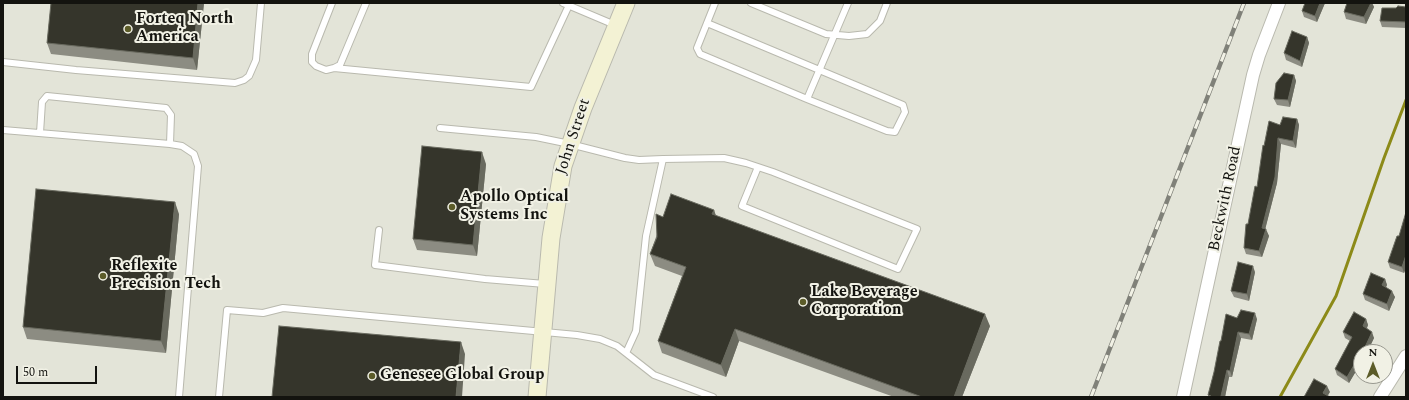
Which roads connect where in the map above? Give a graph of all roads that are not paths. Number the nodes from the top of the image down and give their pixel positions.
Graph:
1 (261, 3) edge
2 (332, 3) edge
3 (366, 3) edge
4 (626, 3) edge
5 (715, 3) edge
6 (751, 3) edge
7 (848, 3) edge
8 (887, 3) edge
9 (1279, 3) edge
10 (567, 4) edge
11 (707, 23) junction
12 (616, 26) junction
13 (835, 35) junction
14 (3, 62) edge
15 (334, 68) junction
16 (819, 70) junction
17 (807, 99) junction
18 (440, 128) dead end
19 (3, 130) edge
20 (40, 133) junction
21 (170, 144) junction
22 (570, 144) junction
23 (664, 159) junction
24 (758, 167) junction
25 (379, 230) dead end
26 (547, 284) junction
27 (542, 333) junction
28 (626, 353) junction
29 (1406, 356) edge
30 (179, 397) edge
31 (220, 397) edge
32 (537, 397) edge
33 (713, 397) edge
34 (1183, 397) edge
35 (1380, 397) edge

1 - 14 lane
2 - 15 lane
3 - 15 lane
4 - 12 street, John Street
5 - 11 lane
6 - 13 lane
7 - 13 lane
8 - 13 lane
9 - 34 street, Beckwith Road
10 - 12 lane
10 - 15 lane
11 - 16 lane
11 - 17 lane
12 - 22 street, John Street
13 - 16 lane
16 - 17 lane
16 - 17 lane
18 - 22 lane
19 - 20 lane
20 - 21 lane
20 - 21 lane
21 - 30 lane
22 - 23 lane
22 - 26 street, John Street
23 - 24 lane
23 - 28 lane
24 - 24 lane
25 - 26 lane
26 - 27 street, John Street
27 - 28 lane
27 - 31 lane
27 - 32 street, John Street
28 - 33 lane
29 - 35 street

